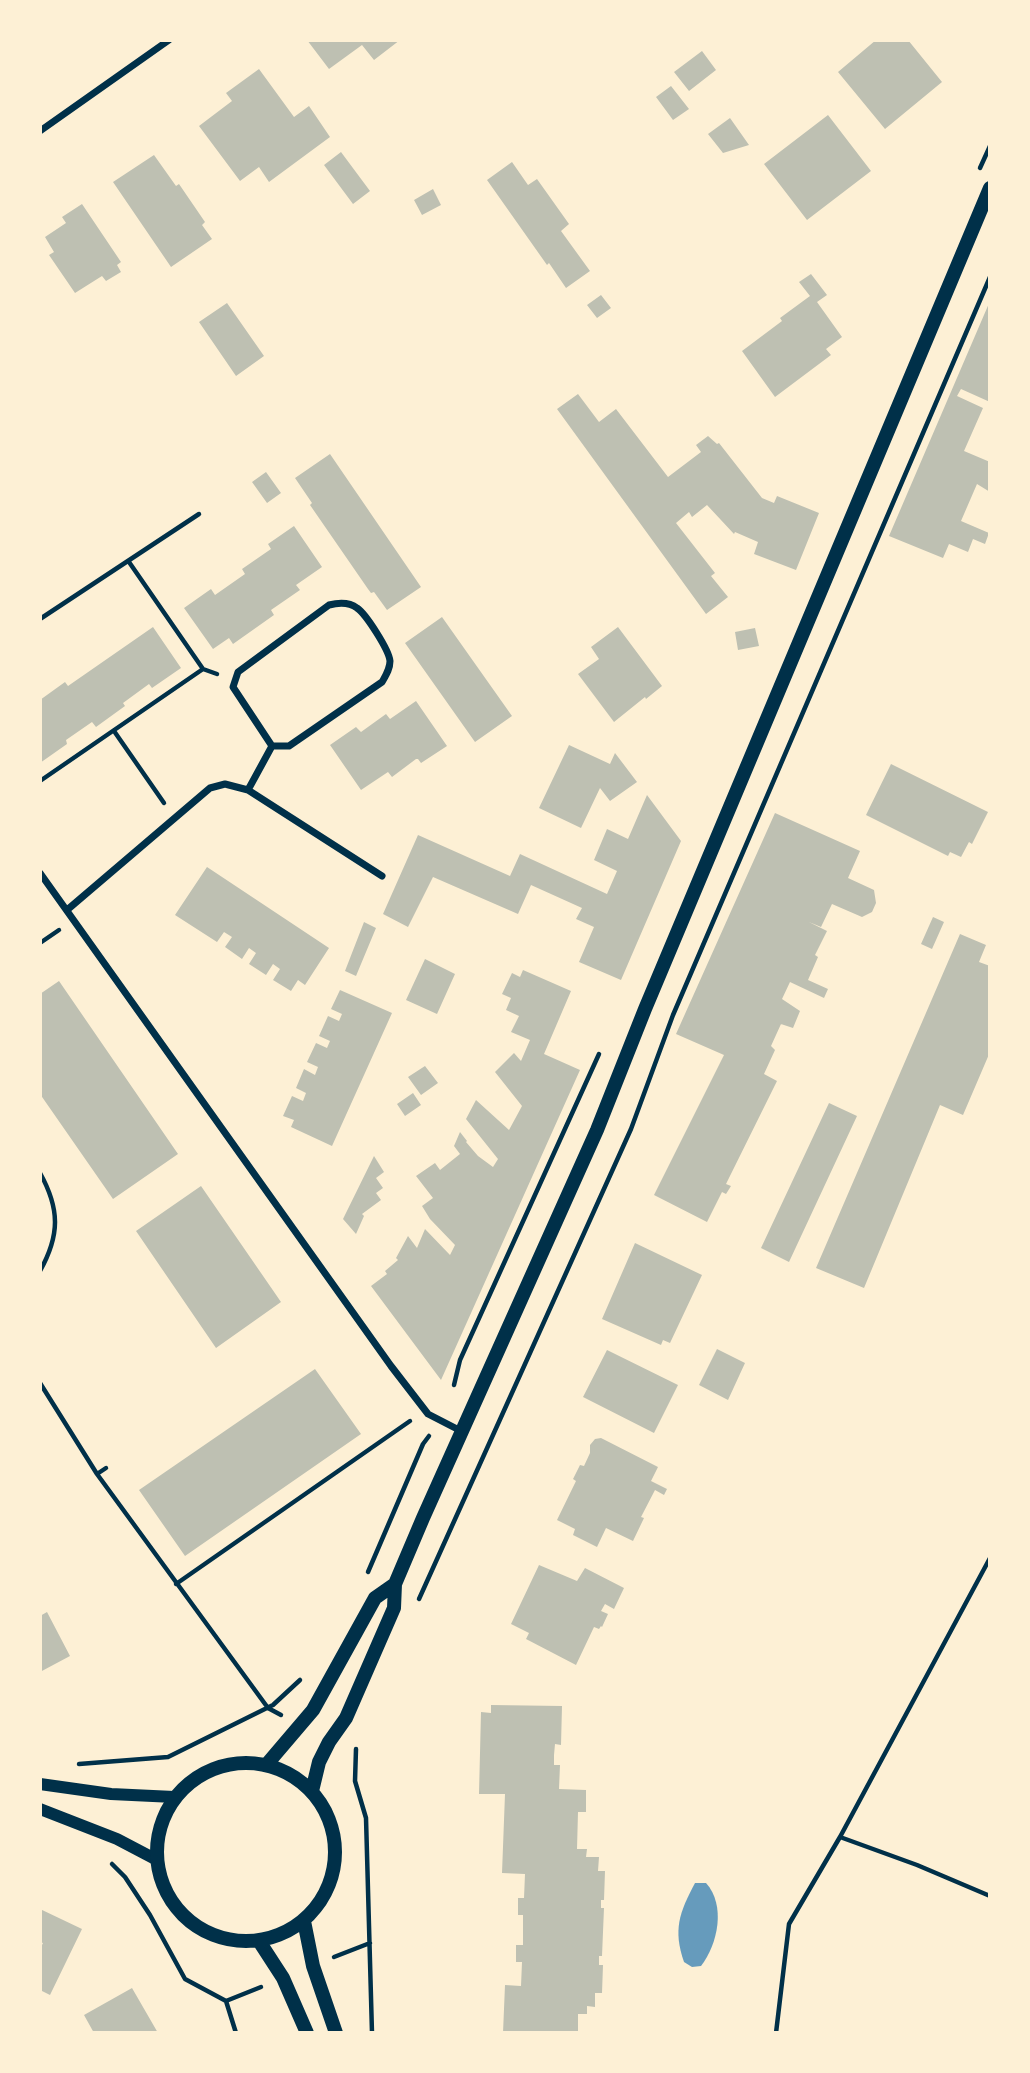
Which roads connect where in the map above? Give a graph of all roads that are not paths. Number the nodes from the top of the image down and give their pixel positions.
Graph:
1 (169, 40) edge
2 (40, 131) edge
3 (990, 188) edge
4 (272, 746) junction
5 (248, 790) junction
6 (40, 873) edge
7 (382, 876) dead end
8 (67, 910) junction
9 (461, 1431) junction
10 (395, 1584) junction
11 (267, 1764) junction
12 (40, 1784) edge
13 (312, 1791) junction
14 (174, 1797) junction
15 (40, 1809) edge
16 (156, 1860) junction
17 (304, 1921) junction
18 (259, 1941) junction
19 (307, 2033) edge
20 (336, 2033) edge

1 - 2 street
3 - 9 main road
4 - 4 street
4 - 5 street
5 - 7 street
5 - 8 street
6 - 8 street
8 - 9 street
9 - 10 main road
10 - 11 main road
10 - 13 main road
11 - 13 main road
11 - 14 main road
12 - 14 street
13 - 17 main road
14 - 16 main road
15 - 16 street
16 - 18 main road
17 - 18 main road
17 - 20 main road
18 - 19 main road

